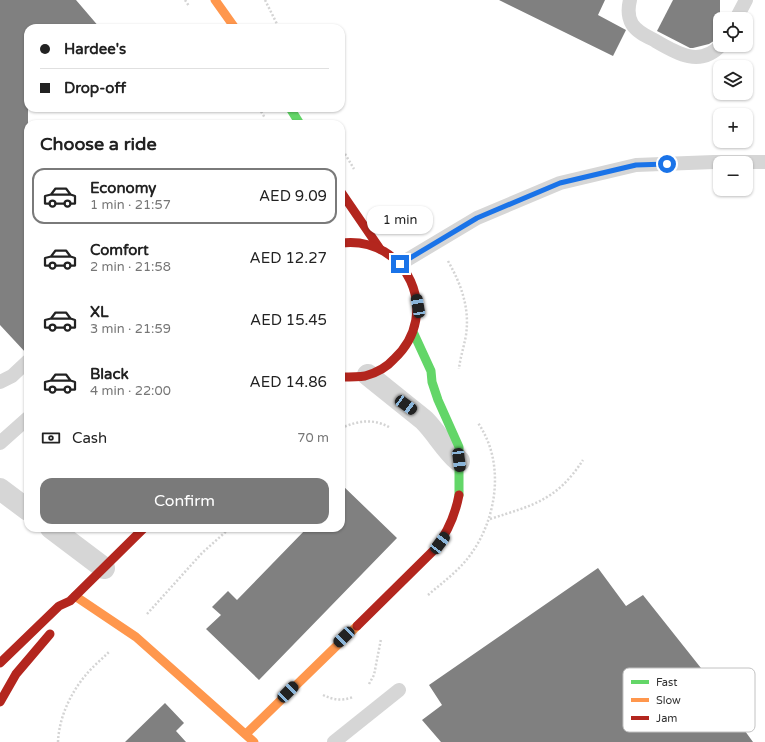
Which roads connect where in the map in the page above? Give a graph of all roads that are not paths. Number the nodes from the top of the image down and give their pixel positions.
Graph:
1 (215, 0) edge
2 (630, 0) edge
3 (746, 0) edge
4 (740, 12) edge
5 (232, 24) edge
6 (713, 52) edge
7 (765, 162) edge
8 (345, 198) edge
9 (345, 243) edge
10 (380, 249) junction
11 (400, 264) junction
12 (414, 334) junction
13 (24, 365) edge
14 (368, 375) junction
15 (345, 377) edge
16 (0, 382) edge
17 (24, 422) edge
18 (0, 443) edge
19 (459, 460) junction
20 (0, 489) edge
21 (24, 507) edge
22 (57, 532) edge
23 (140, 532) edge
24 (104, 568) junction
25 (73, 599) junction
26 (68, 612) dead end
27 (55, 628) dead end
28 (0, 663) edge
29 (399, 690) dead end
30 (0, 702) edge
31 (246, 734) junction
32 (254, 742) edge
33 (334, 742) edge

1 - 5 street
2 - 6 lane
3 - 4 lane
7 - 11 lane
8 - 10 street
9 - 10 street
10 - 11 street
11 - 12 street
12 - 14 street
12 - 19 street
13 - 16 lane
14 - 15 street
14 - 19 street
17 - 18 lane
19 - 31 street
20 - 21 street
22 - 24 street
23 - 24 street
24 - 25 street
25 - 26 street
25 - 28 street
25 - 31 street
27 - 30 street
29 - 33 lane
31 - 32 street

